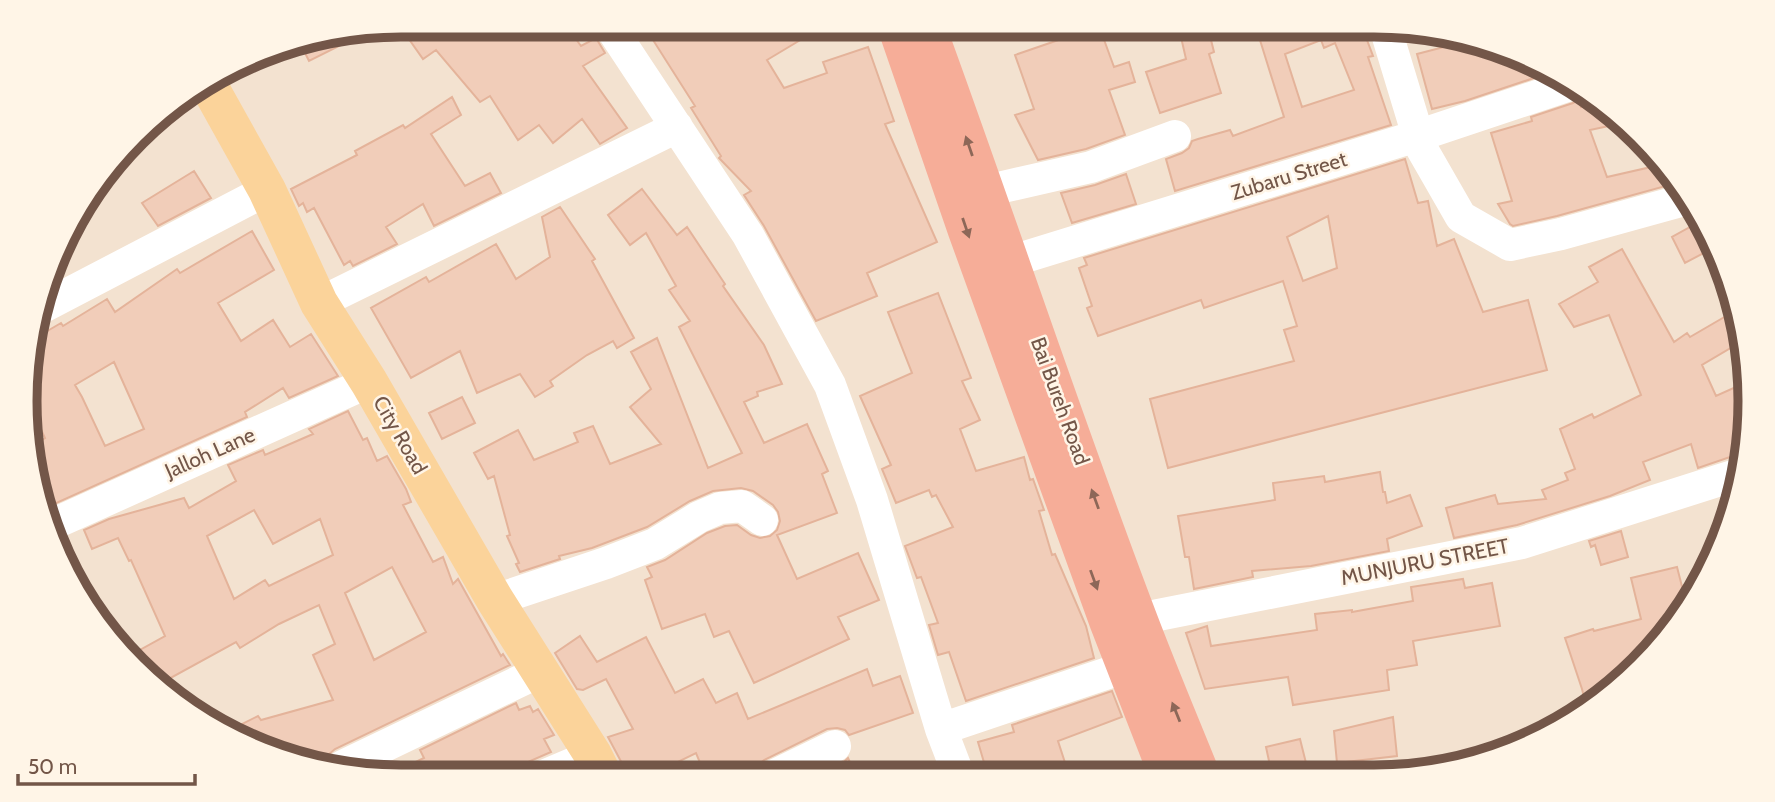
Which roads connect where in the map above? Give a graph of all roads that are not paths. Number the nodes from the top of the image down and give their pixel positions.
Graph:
1 (618, 37) edge
2 (900, 37) edge
3 (931, 37) edge
4 (1388, 38) edge
5 (1560, 88) edge
6 (212, 90) edge
7 (677, 127) junction
8 (1417, 135) junction
9 (1175, 136) dead end
10 (267, 190) junction
11 (985, 191) junction
12 (1679, 202) edge
13 (1009, 262) junction
14 (50, 303) edge
15 (319, 303) junction
16 (369, 382) junction
17 (1730, 477) edge
18 (762, 520) dead end
19 (57, 522) edge
20 (495, 600) junction
21 (1123, 620) junction
22 (1126, 667) junction
23 (541, 670) junction
24 (942, 729) junction
25 (835, 746) dead end
26 (352, 762) edge
27 (597, 765) edge
28 (796, 765) edge
29 (955, 765) edge
30 (1164, 765) edge
31 (1196, 765) edge

1 - 7 street
2 -> 21 highway, Bai Bureh Road
11 -> 3 highway, Bai Bureh Road
4 - 8 street
5 - 8 street, Zubaru Street
6 - 10 main road, City Road
7 - 15 street
7 - 24 street
8 - 12 street
8 - 13 street, Zubaru Street
9 - 11 street
10 - 14 street
10 - 15 main road, City Road
11 - 13 highway, Bai Bureh Road
21 -> 13 highway, Bai Bureh Road
15 - 16 main road, City Road
16 - 19 street, Jalloh Lane
16 - 20 main road, City Road
17 - 21 street, MUNJURU STREET
18 - 20 street
20 - 23 main road, City Road
21 - 22 highway, Bai Bureh Road
31 -> 21 highway, Bai Bureh Road
22 - 24 street
22 - 30 highway, Bai Bureh Road
23 - 26 street
23 - 27 main road, City Road
24 - 29 street
25 - 28 street

